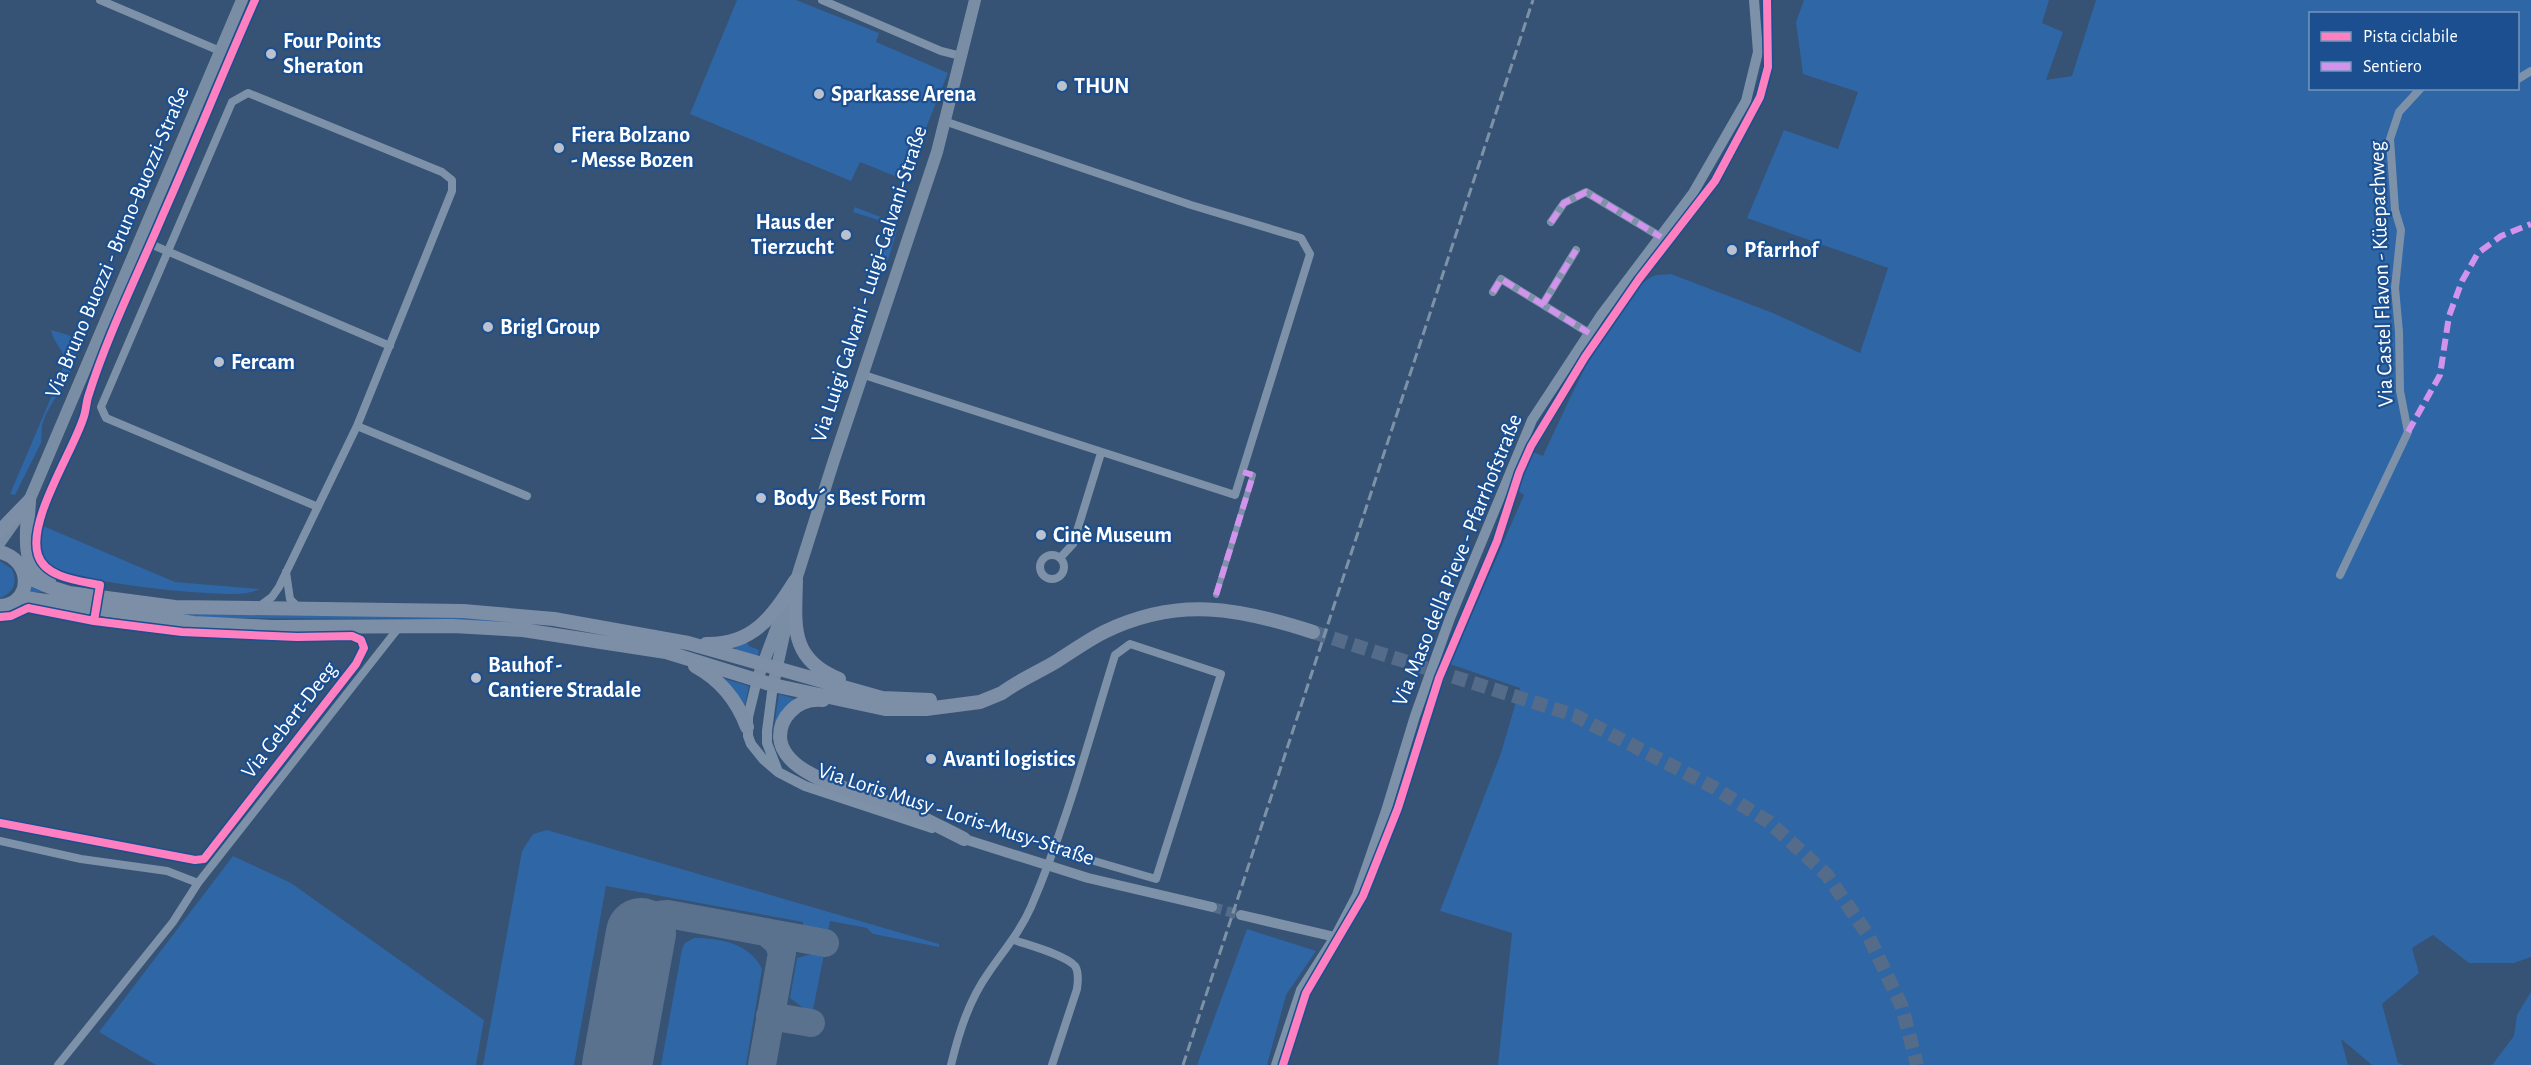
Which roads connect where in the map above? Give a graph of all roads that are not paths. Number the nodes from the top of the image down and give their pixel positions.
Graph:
1 (100, 0) edge
2 (242, 0) edge
3 (822, 0) edge
4 (975, 0) edge
5 (1754, 0) edge
6 (220, 51) junction
7 (961, 56) junction
8 (2419, 90) edge
9 (944, 121) junction
10 (1551, 222) dead end
11 (1661, 237) junction
12 (141, 240) junction
13 (1576, 250) dead end
14 (168, 252) junction
15 (1493, 292) dead end
16 (1543, 304) junction
17 (1589, 333) junction
18 (390, 346) junction
19 (864, 375) junction
20 (357, 426) junction
21 (1101, 453) junction
22 (1243, 472) junction
23 (526, 496) dead end
24 (29, 501) junction
25 (318, 507) junction
26 (0, 531) edge
27 (0, 542) edge
28 (0, 552) edge
29 (1060, 558) dead end
30 (23, 570) junction
31 (286, 572) junction
32 (2340, 575) dead end
33 (796, 580) junction
34 (1216, 595) dead end
35 (19, 597) junction
36 (108, 599) junction
37 (0, 606) edge
38 (254, 610) junction
39 (301, 610) junction
40 (397, 625) junction
41 (1314, 632) tunnel mouth
42 (688, 643) junction
43 (672, 653) junction
44 (770, 666) junction
45 (757, 680) junction
46 (773, 685) junction
47 (1012, 685) junction
48 (953, 699) junction
49 (869, 706) junction
50 (747, 727) junction
51 (778, 772) junction
52 (964, 839) junction
53 (0, 842) edge
54 (1053, 849) junction
55 (1048, 866) junction
56 (198, 883) junction
57 (1212, 907) tunnel mouth
58 (1241, 915) tunnel mouth
59 (1335, 937) junction
60 (1014, 940) junction
61 (58, 1065) edge
62 (951, 1065) edge
63 (1052, 1065) edge
64 (1276, 1065) edge

1 - 6 street
2 - 6 main road, Via Bruno Buozzi - Bruno-Buozzi-Straße
3 - 7 street
4 - 7 main road, Via Luigi Galvani - Luigi-Galvani-Straße
5 - 11 street, Via Maso della Pieve - Pfarrhofstraße
6 - 12 main road, Via Bruno Buozzi - Bruno-Buozzi-Straße
7 - 9 main road, Via Luigi Galvani - Luigi-Galvani-Straße
8 - 32 street, Via Castel Flavon - Küepachweg
9 - 19 main road, Via Luigi Galvani - Luigi-Galvani-Straße
9 - 22 street
10 - 11 street
11 - 17 street, Via Maso della Pieve - Pfarrhofstraße
12 - 14 street
12 - 24 main road, Via Bruno Buozzi - Bruno-Buozzi-Straße
13 - 16 street
14 - 18 street
14 - 18 street
14 - 25 street
15 - 16 street
16 - 17 street
17 - 59 street, Via Maso della Pieve - Pfarrhofstraße
18 - 20 street
19 - 21 street
19 - 33 main road, Via Luigi Galvani - Luigi-Galvani-Straße
20 - 23 street
20 - 25 street
21 - 22 street
21 - 29 street
22 - 34 street
24 - 26 main road
24 - 27 main road, Via Bruno Buozzi - Bruno-Buozzi-Straße
24 - 30 main road, Via Bruno Buozzi - Bruno-Buozzi-Straße
24 - 36 main road
25 - 31 street
28 - 30 main road
30 - 35 main road
30 - 36 main road
31 - 38 street
31 - 39 street
33 - 42 main road
33 - 44 main road, Via Luigi Galvani - Luigi-Galvani-Straße
33 - 48 main road
35 - 37 main road
35 - 40 main road
36 - 38 main road
38 - 39 main road
39 - 42 main road
40 - 43 main road
40 - 56 street
41 - 47 main road
42 - 44 main road
43 - 45 main road
43 - 50 main road
44 - 45 main road
44 - 46 main road
44 - 48 main road
45 - 46 main road
45 - 50 street
46 - 49 main road
46 - 51 street
47 - 48 main road
47 - 49 main road
49 - 52 main road
50 - 51 street, Via Loris Musy - Loris-Musy-Straße
51 - 52 street, Via Loris Musy - Loris-Musy-Straße
52 - 55 street, Via Loris Musy - Loris-Musy-Straße
53 - 56 street
54 - 54 street
54 - 55 street
55 - 57 street, Via Loris Musy - Loris-Musy-Straße
55 - 60 street
56 - 61 street
58 - 59 street
59 - 64 street, Via Maso della Pieve - Pfarrhofstraße
60 - 62 street
60 - 63 street

